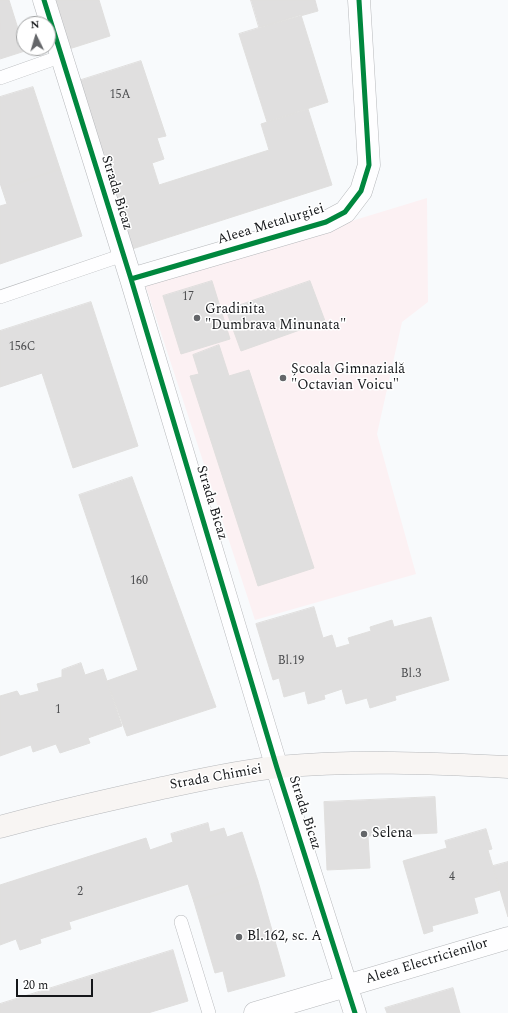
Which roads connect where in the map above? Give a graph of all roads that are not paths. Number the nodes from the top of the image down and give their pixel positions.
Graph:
1 (44, 0) edge
2 (359, 0) edge
3 (62, 56) junction
4 (0, 78) edge
5 (122, 255) junction
6 (131, 279) junction
7 (0, 297) edge
8 (508, 767) edge
9 (277, 768) junction
10 (0, 827) edge
11 (181, 922) dead end
12 (508, 938) edge
13 (346, 986) junction
14 (209, 1013) edge
15 (255, 1013) edge
16 (355, 1013) edge

1 - 3 street, Strada Bicaz
2 - 6 street, Aleea Metalurgiei
3 - 4 lane
3 - 5 street, Strada Bicaz
5 - 6 street, Strada Bicaz
5 - 7 lane
6 - 9 street, Strada Bicaz
8 - 9 main road, Strada Chimiei
9 - 10 main road, Strada Chimiei
9 - 13 street, Strada Bicaz
11 - 14 lane
12 - 13 street, Aleea Electricienilor
13 - 15 street, Aleea Electricienilor
13 - 16 street, Strada Bicaz

